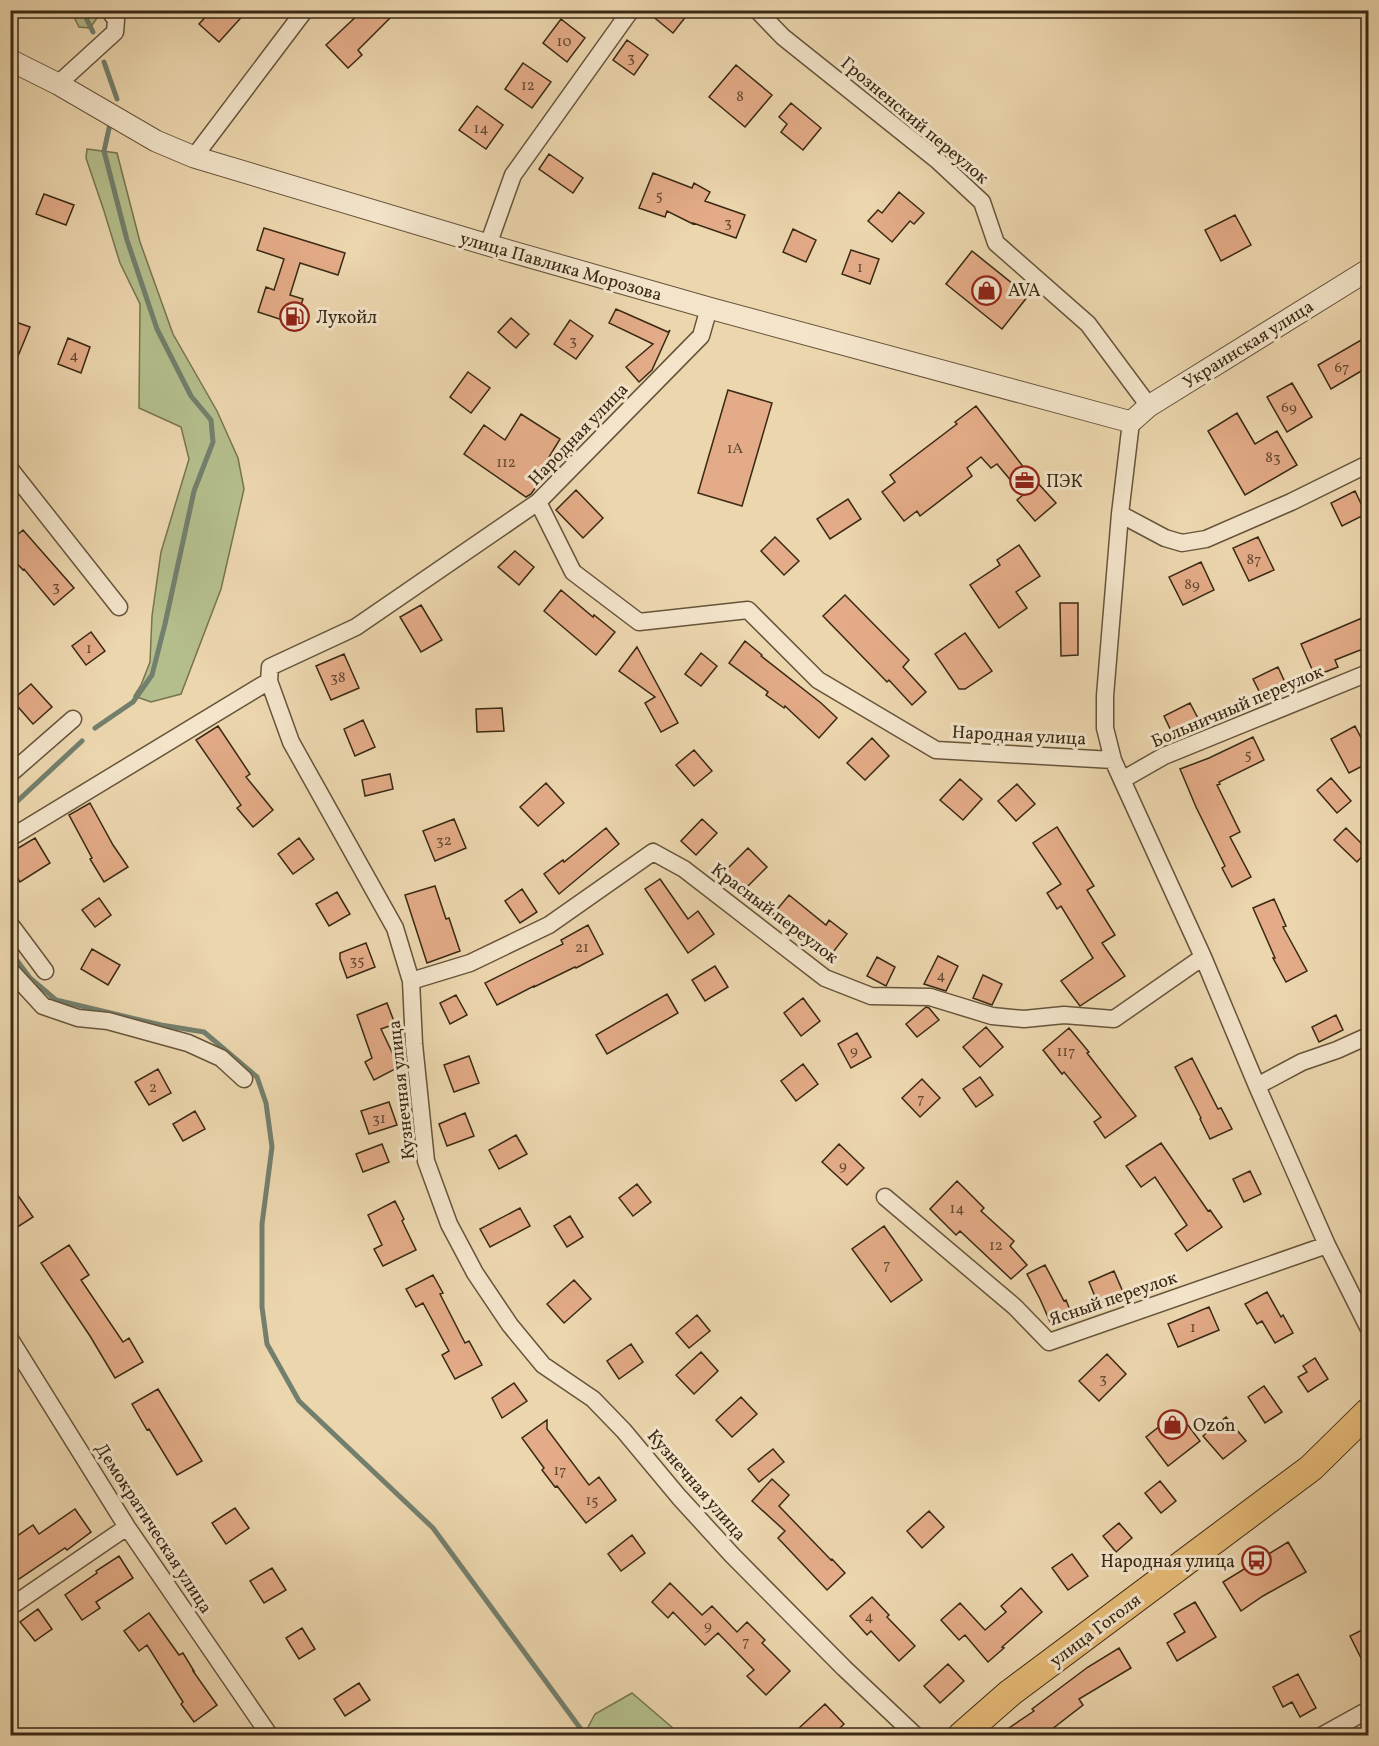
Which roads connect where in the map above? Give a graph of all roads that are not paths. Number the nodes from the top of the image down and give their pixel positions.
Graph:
1 (108, 10) edge
2 (305, 10) edge
3 (631, 10) edge
4 (757, 10) edge
5 (10, 60) edge
6 (58, 84) junction
7 (194, 157) junction
8 (488, 245) junction
9 (1368, 270) edge
10 (709, 308) junction
11 (1149, 406) junction
12 (1131, 422) junction
13 (1368, 464) edge
14 (10, 469) edge
15 (538, 502) junction
16 (1120, 514) junction
17 (119, 607) dead end
18 (1368, 673) edge
19 (269, 681) junction
20 (73, 719) dead end
21 (1113, 760) junction
22 (10, 774) edge
23 (1122, 780) junction
24 (10, 838) edge
25 (10, 924) edge
26 (1203, 957) junction
27 (10, 970) edge
28 (45, 971) dead end
29 (411, 981) junction
30 (1368, 1036) edge
31 (244, 1079) dead end
32 (1257, 1086) junction
33 (885, 1197) dead end
34 (1328, 1245) junction
35 (1368, 1327) edge
36 (10, 1340) edge
37 (1368, 1412) edge
38 (127, 1527) junction
39 (10, 1607) edge
40 (1368, 1710) edge
41 (270, 1736) edge
42 (916, 1736) edge
43 (962, 1736) edge
44 (1321, 1736) edge

1 - 6 street
2 - 7 street
3 - 8 street
4 - 11 street, Грозненский переулок
5 - 6 street, улица Павлика Морозова
6 - 7 street, улица Павлика Морозова
7 - 8 street, улица Павлика Морозова
8 - 10 street, улица Павлика Морозова
9 - 11 street, Украинская улица
10 - 12 street, улица Павлика Морозова
10 - 15 street, Народная улица
11 - 12 street, Украинская улица
12 - 16 street, Народная улица
13 - 16 street
14 - 17 street
15 - 19 street
15 - 21 street, Народная улица
16 - 21 street, Народная улица
18 - 23 street, Больничный переулок
19 - 24 street
19 - 29 street, Кузнечная улица
20 - 22 street
21 - 23 street, Народная улица
23 - 26 street, Народная улица
25 - 28 street
26 - 29 street, Красный переулок
26 - 32 street, Народная улица
27 - 31 street
29 - 42 street, Кузнечная улица
30 - 32 street
32 - 34 street, Народная улица
33 - 34 street, Ясный переулок
34 - 35 street, Народная улица
36 - 38 street, Демократическая улица
37 - 43 main road, улица Гоголя
38 - 39 street
38 - 41 street, Демократическая улица
40 - 44 street

